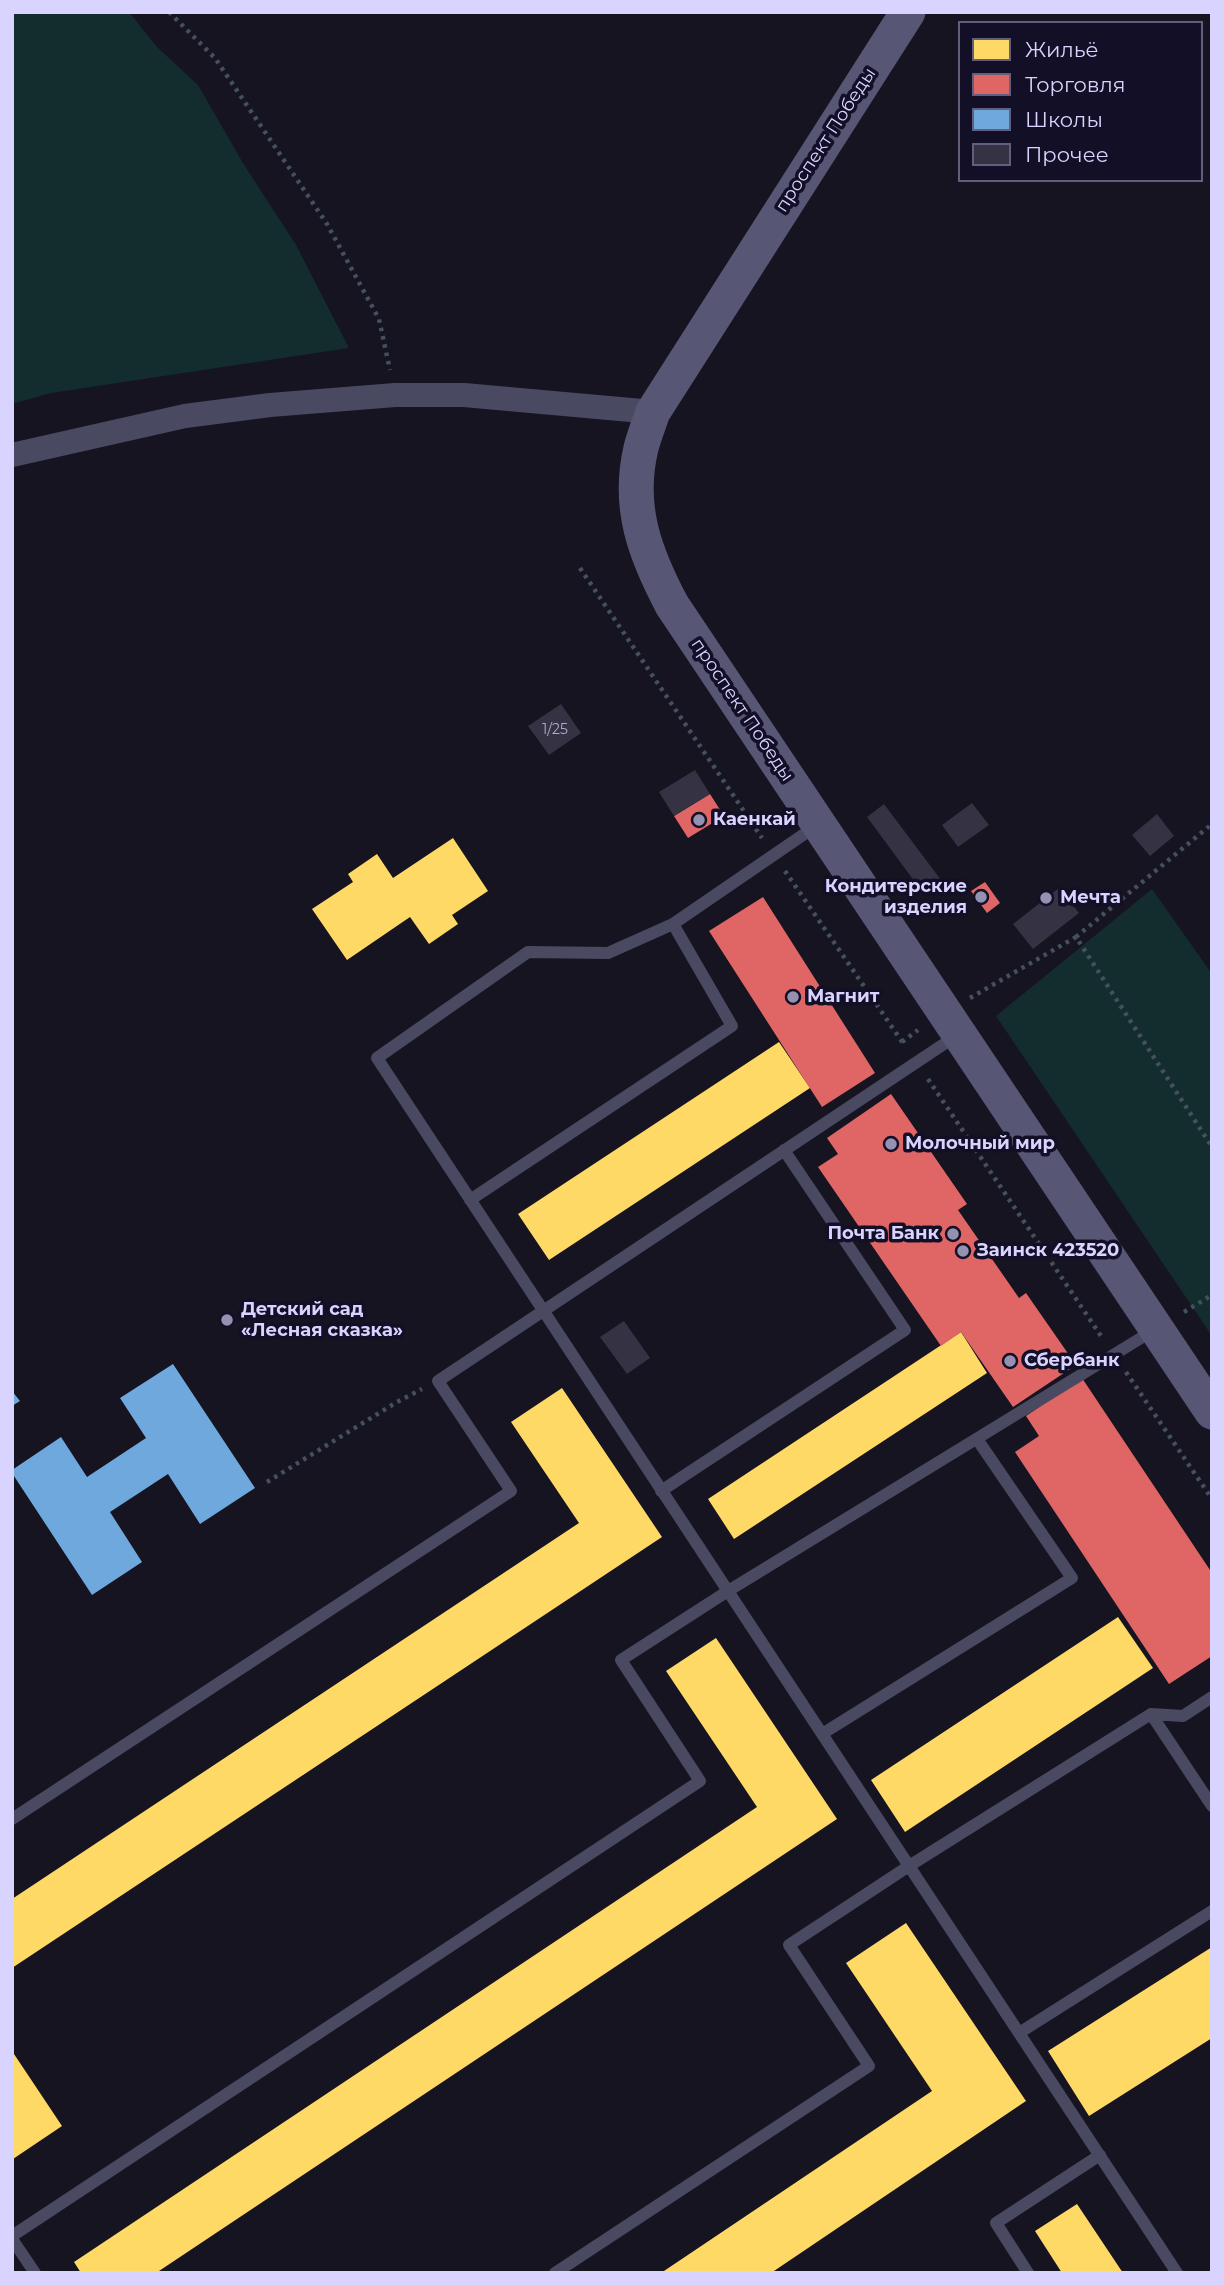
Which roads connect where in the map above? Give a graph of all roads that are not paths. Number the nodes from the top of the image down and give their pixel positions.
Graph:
1 (908, 12) edge
2 (653, 412) junction
3 (12, 455) edge
4 (819, 825) junction
5 (673, 924) junction
6 (952, 1023) junction
7 (784, 1150) junction
8 (470, 1200) junction
9 (542, 1310) junction
10 (1156, 1329) junction
11 (1212, 1412) edge
12 (976, 1439) junction
13 (661, 1491) junction
14 (728, 1591) junction
15 (1212, 1698) edge
16 (1151, 1714) junction
17 (822, 1734) junction
18 (1212, 1806) edge
19 (12, 1819) edge
20 (909, 1866) junction
21 (1212, 1911) edge
22 (1019, 2032) junction
23 (1100, 2155) junction
24 (12, 2237) edge
25 (35, 2273) edge
26 (555, 2273) edge
27 (1028, 2273) edge
28 (1177, 2273) edge

1 - 2 main road, проспект Победы
2 - 3 street
2 - 4 main road, проспект Победы
4 - 5 lane
4 - 6 main road, проспект Победы
5 - 8 lane
5 - 8 lane
6 - 7 lane
6 - 10 main road, проспект Победы
7 - 9 lane
7 - 13 lane
8 - 9 lane
9 - 13 lane
9 - 19 lane
10 - 11 main road, проспект Победы
10 - 12 lane
12 - 14 lane
12 - 17 lane
13 - 14 lane
14 - 17 lane
14 - 24 lane
15 - 16 lane
16 - 18 lane
16 - 20 lane
17 - 20 lane
20 - 22 lane
20 - 26 lane
21 - 22 lane
22 - 23 lane
23 - 27 lane
23 - 28 lane
24 - 25 lane

